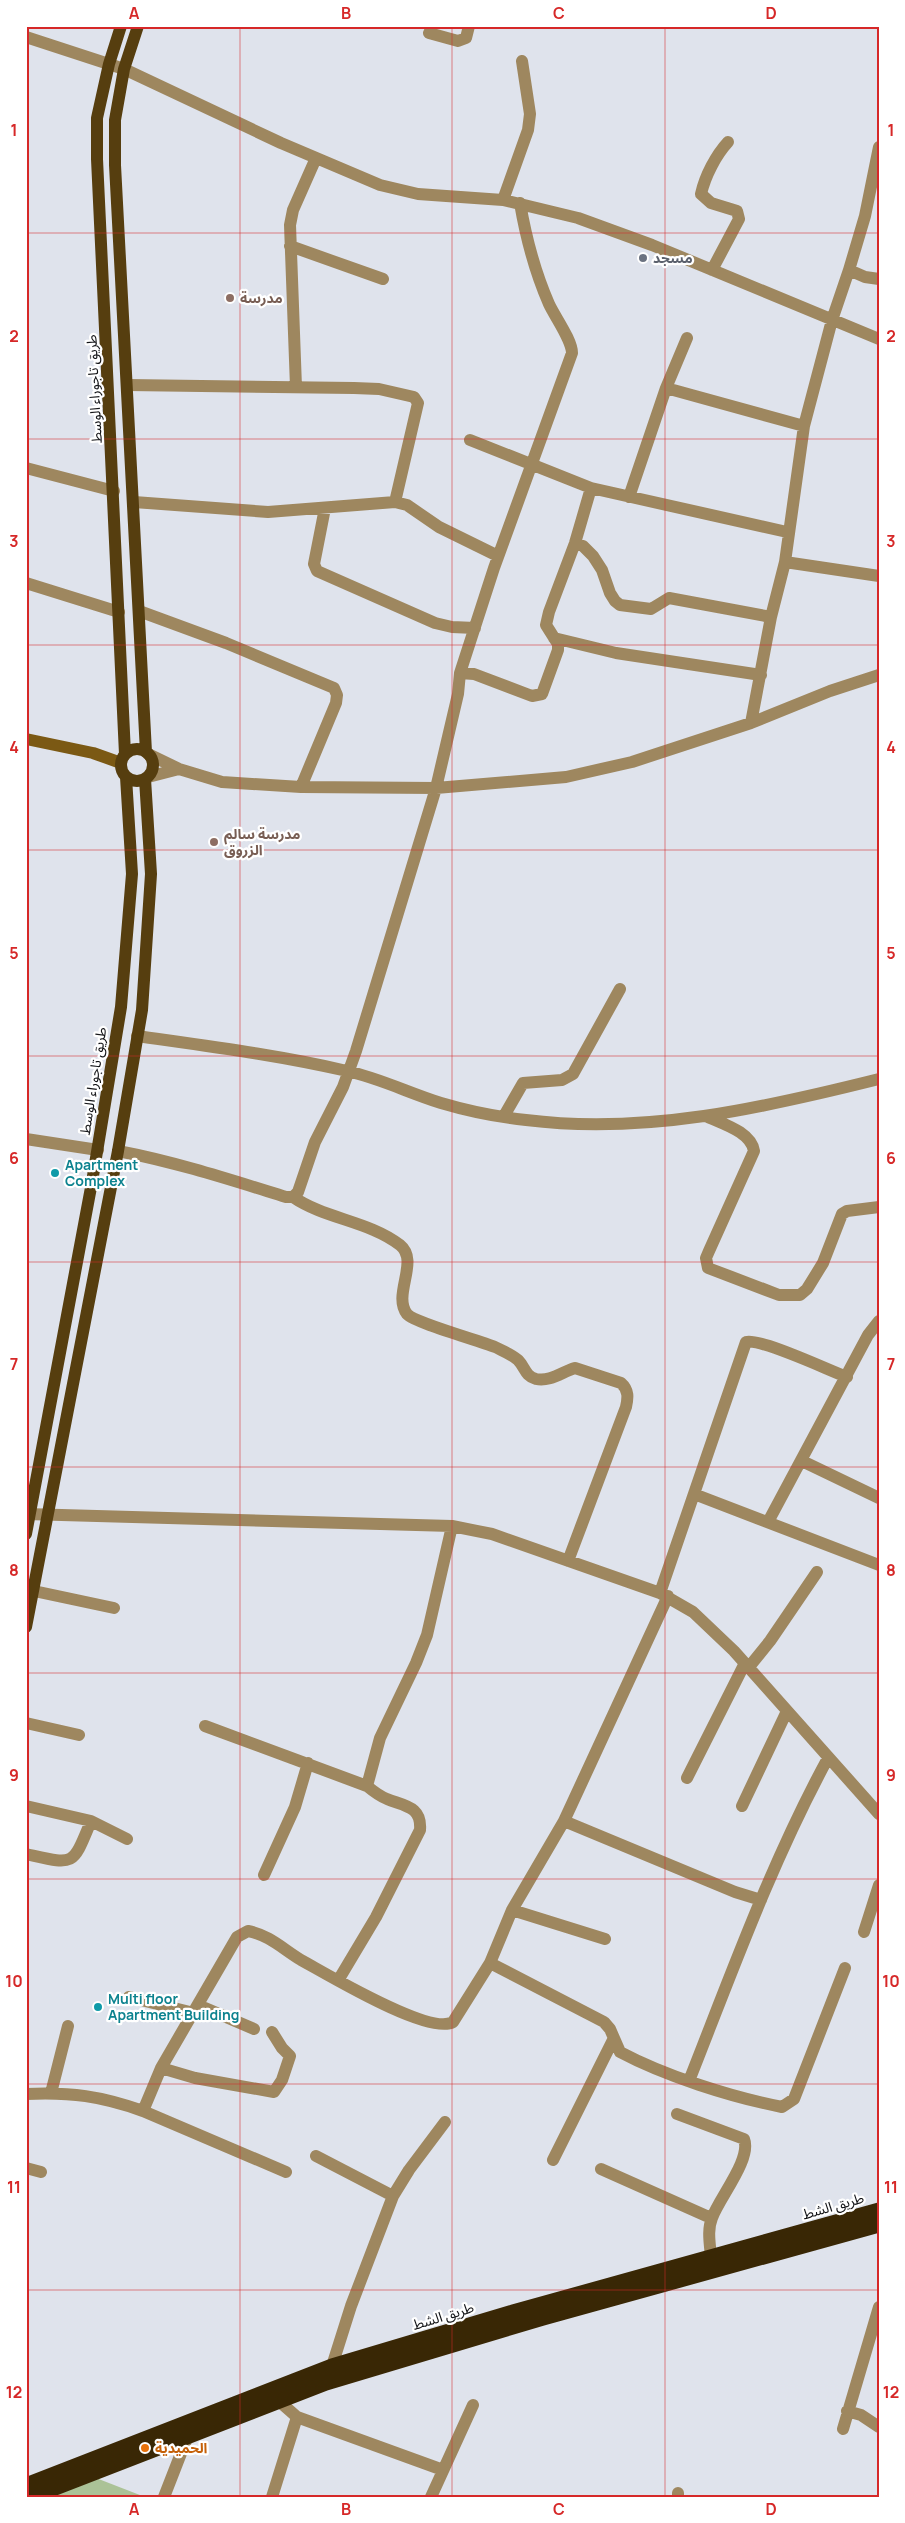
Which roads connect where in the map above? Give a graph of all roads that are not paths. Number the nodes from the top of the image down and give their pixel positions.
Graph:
1 (121, 26) edge
2 (138, 26) edge
3 (469, 26) edge
4 (429, 33) dead end
5 (26, 37) edge
6 (522, 61) dead end
7 (109, 64) junction
8 (124, 69) junction
9 (728, 142) dead end
10 (879, 147) edge
11 (316, 158) junction
12 (503, 200) junction
13 (520, 203) junction
14 (290, 246) junction
15 (712, 270) junction
16 (849, 270) junction
17 (383, 279) dead end
18 (879, 279) edge
19 (832, 320) junction
20 (687, 338) dead end
21 (879, 340) edge
22 (128, 385) junction
23 (296, 387) junction
24 (666, 388) junction
25 (804, 426) junction
26 (470, 440) dead end
27 (532, 466) junction
28 (26, 468) edge
29 (592, 488) junction
30 (114, 491) junction
31 (628, 497) junction
32 (134, 502) junction
33 (395, 502) junction
34 (325, 508) junction
35 (788, 532) junction
36 (575, 543) junction
37 (498, 556) junction
38 (785, 562) junction
39 (879, 576) edge
40 (26, 583) edge
41 (139, 611) junction
42 (119, 612) junction
43 (771, 617) junction
44 (475, 628) junction
45 (554, 638) junction
46 (460, 674) junction
47 (761, 675) junction
48 (879, 676) edge
49 (751, 723) junction
50 (26, 739) edge
51 (147, 753) junction
52 (123, 758) junction
53 (179, 769) junction
54 (126, 778) junction
55 (147, 778) junction
56 (301, 788) junction
57 (436, 788) junction
58 (620, 989) dead end
59 (137, 1036) junction
60 (350, 1071) junction
61 (879, 1079) edge
62 (504, 1116) junction
63 (708, 1116) junction
64 (26, 1139) edge
65 (98, 1150) junction
66 (118, 1151) junction
67 (293, 1197) junction
68 (879, 1207) edge
69 (879, 1321) edge
70 (848, 1377) junction
71 (802, 1461) junction
72 (694, 1494) junction
73 (879, 1498) edge
74 (28, 1514) edge
75 (50, 1514) junction
76 (768, 1522) junction
77 (452, 1526) junction
78 (26, 1534) edge
79 (568, 1561) junction
80 (879, 1565) edge
81 (817, 1572) dead end
82 (34, 1591) junction
83 (664, 1595) junction
84 (114, 1608) dead end
85 (26, 1627) edge
86 (747, 1665) junction
87 (787, 1711) junction
88 (26, 1723) edge
89 (205, 1726) dead end
90 (79, 1735) dead end
91 (828, 1758) junction
92 (308, 1763) junction
93 (687, 1778) dead end
94 (367, 1786) junction
95 (26, 1806) edge
96 (742, 1806) dead end
97 (879, 1814) edge
98 (91, 1821) junction
99 (564, 1821) junction
100 (127, 1839) dead end
101 (26, 1854) edge
102 (264, 1874) dead end
103 (879, 1885) edge
104 (761, 1900) junction
105 (512, 1910) junction
106 (864, 1932) dead end
107 (605, 1939) dead end
108 (490, 1963) junction
109 (845, 1968) dead end
110 (339, 1979) junction
111 (128, 1997) dead end
112 (196, 2009) junction
113 (68, 2026) dead end
114 (254, 2029) dead end
115 (272, 2032) dead end
116 (613, 2040) junction
117 (161, 2068) junction
118 (689, 2081) junction
119 (52, 2093) junction
120 (26, 2094) edge
121 (143, 2111) junction
122 (677, 2114) dead end
123 (445, 2122) dead end
124 (316, 2156) dead end
125 (553, 2160) dead end
126 (26, 2168) edge
127 (601, 2169) dead end
128 (42, 2172) dead end
129 (286, 2172) dead end
130 (394, 2196) junction
131 (879, 2210) edge
132 (712, 2218) junction
133 (879, 2225) edge
134 (711, 2257) junction
135 (879, 2307) edge
136 (332, 2366) junction
137 (280, 2402) junction
138 (473, 2405) dead end
139 (847, 2410) junction
140 (297, 2417) junction
141 (879, 2427) edge
142 (843, 2430) dead end
143 (187, 2438) junction
144 (443, 2470) junction
145 (26, 2485) edge
146 (32, 2497) edge
147 (164, 2497) edge
148 (272, 2497) edge
149 (431, 2497) edge

1 - 7 main road, طريق تاجوراء الوسط
2 - 8 main road
3 - 4 street
5 - 7 street
6 - 12 street
7 - 8 street
7 - 30 main road, طريق تاجوراء الوسط
8 - 11 street
8 - 22 main road
9 - 15 street
10 - 16 street
11 - 12 street
11 - 14 street
12 - 13 street
13 - 15 street
13 - 27 street
14 - 17 street
14 - 23 street
15 - 19 street
16 - 18 street
16 - 19 street
19 - 21 street
19 - 25 street
20 - 24 street
22 - 23 street
22 - 32 main road
23 - 33 street
24 - 25 street
24 - 31 street
25 - 35 street
26 - 27 street
27 - 29 street
27 - 37 street
28 - 30 street
29 - 31 street
29 - 36 street
30 - 42 main road, طريق تاجوراء الوسط
31 - 35 street
32 - 34 street
32 - 41 main road
33 - 34 street
33 - 37 street
34 - 44 street
35 - 38 street
36 - 43 street
36 - 45 street
37 - 44 street
38 - 39 street
38 - 43 street
40 - 42 street
41 - 51 main road
41 - 56 street
42 - 52 main road, طريق تاجوراء الوسط
43 - 47 street
44 - 46 street
45 - 46 street
45 - 47 street
46 - 57 street
47 - 49 street
48 - 49 street
49 - 57 street
50 - 52 street
51 - 52 main road
51 - 53 street
51 - 55 main road
52 - 54 main road
53 - 55 street
53 - 56 street
54 - 55 main road
54 - 65 main road, طريق تاجوراء الوسط
55 - 59 main road
56 - 57 street
57 - 60 street
58 - 62 street
59 - 60 street
59 - 66 main road
60 - 62 street
60 - 67 street
61 - 63 street
62 - 63 street
63 - 68 street
64 - 65 street
65 - 74 main road, طريق تاجوراء الوسط
66 - 67 street
66 - 75 main road
67 - 79 street
69 - 70 street
70 - 71 street
70 - 72 street
71 - 73 street
71 - 76 street
72 - 76 street
72 - 83 street
74 - 75 street
74 - 78 main road, طريق تاجوراء الوسط
75 - 77 street
75 - 82 main road
76 - 80 street
77 - 79 street
77 - 94 street
79 - 83 street
81 - 86 street
82 - 84 street
82 - 85 main road
83 - 86 street
83 - 99 street
86 - 87 street
86 - 93 street
87 - 91 street
87 - 96 street
88 - 90 street
89 - 92 street
91 - 97 street
91 - 104 street
92 - 94 street
92 - 102 street
94 - 110 street
95 - 98 street
98 - 100 street
98 - 101 street
99 - 104 street
99 - 105 street
103 - 106 street
104 - 118 street
105 - 107 street
105 - 108 street
108 - 110 street
108 - 116 street
109 - 118 street
110 - 112 street
111 - 112 street
112 - 114 street
112 - 117 street
113 - 119 street
115 - 117 street
116 - 118 street
116 - 125 street
117 - 121 street
119 - 120 street
119 - 121 street
121 - 129 street
122 - 132 street
123 - 130 street
124 - 130 street
126 - 128 street
127 - 132 street
130 - 136 street
131 - 134 highway, طريق الشط
132 - 134 street
133 - 137 highway
134 - 136 highway, طريق الشط
135 - 139 street
136 - 145 highway, طريق الشط
137 - 140 street
137 - 143 highway
138 - 144 street
139 - 141 street
139 - 142 street
140 - 144 street
140 - 148 street
143 - 146 highway
143 - 147 street
144 - 149 street

